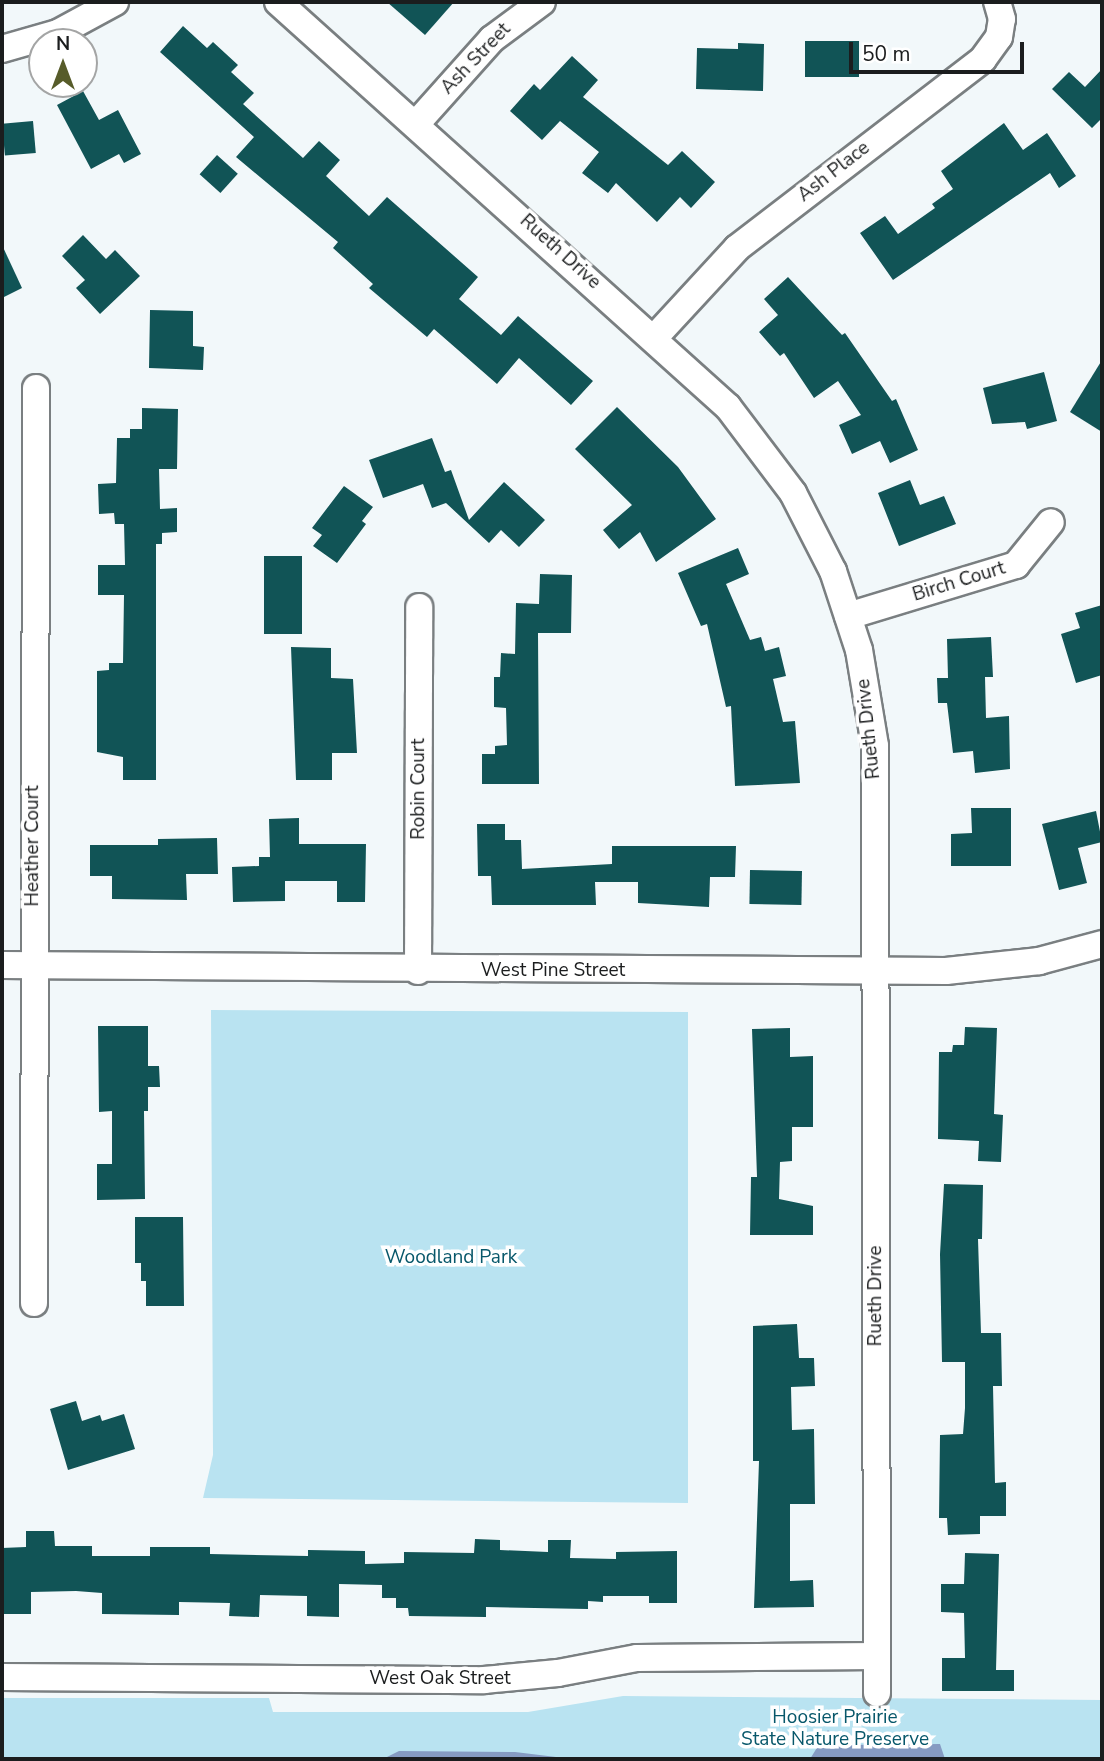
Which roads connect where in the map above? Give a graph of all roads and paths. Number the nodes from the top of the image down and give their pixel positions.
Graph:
1 (115, 2) edge
2 (278, 2) edge
3 (542, 2) edge
4 (999, 5) edge
5 (2, 49) edge
6 (416, 124) junction
7 (655, 337) junction
8 (36, 388) dead end
9 (1052, 522) dead end
10 (419, 607) dead end
11 (848, 616) junction
12 (1102, 944) edge
13 (2, 965) edge
14 (32, 965) junction
15 (418, 971) junction
16 (876, 972) junction
17 (34, 1303) dead end
18 (877, 1656) junction
19 (2, 1677) edge
20 (877, 1693) dead end

1 - 5 street
2 - 6 street, Rueth Drive
3 - 6 street, Ash Street
4 - 7 street, Ash Place
6 - 7 street, Rueth Drive
7 - 11 street, Rueth Drive
8 - 14 street, Heather Court
9 - 11 street, Birch Court
10 - 15 street, Robin Court
11 - 16 street, Rueth Drive
12 - 16 street, West Pine Street
13 - 14 street, West Pine Street
14 - 15 street, West Pine Street
14 - 17 street, Heather Court
15 - 16 street, West Pine Street
16 - 18 street, Rueth Drive
18 - 19 street, West Oak Street
18 - 20 street, Rueth Drive

